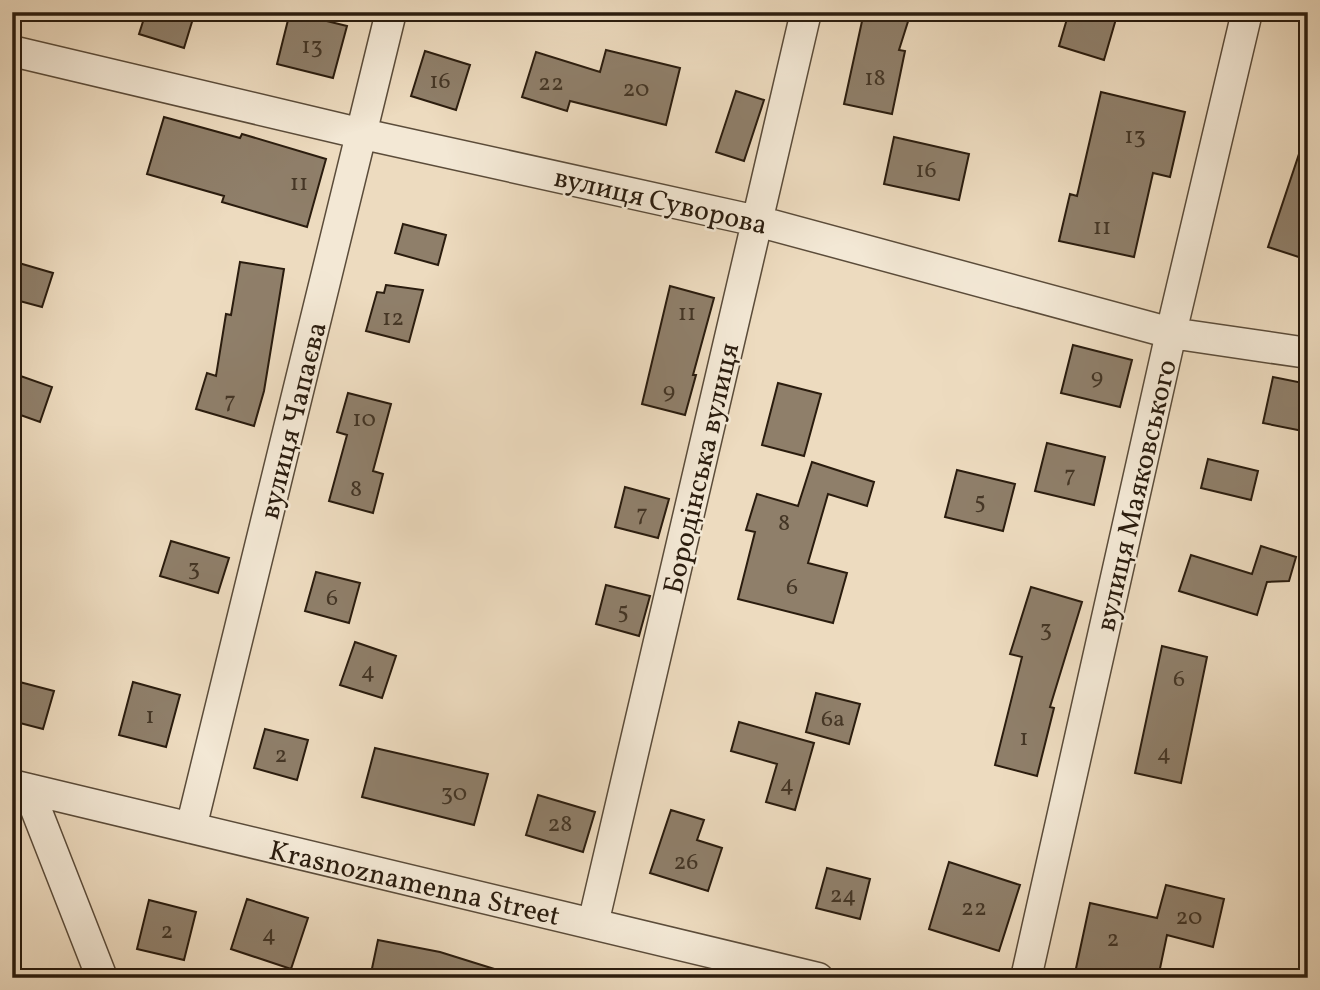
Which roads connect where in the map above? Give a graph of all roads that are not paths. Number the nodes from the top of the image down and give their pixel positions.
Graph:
1 (391, 12) edge
2 (806, 12) edge
3 (1247, 12) edge
4 (12, 51) edge
5 (363, 134) junction
6 (758, 221) junction
7 (1171, 333) junction
8 (1308, 353) edge
9 (20, 787) edge
10 (191, 828) junction
11 (593, 924) junction
12 (102, 978) edge
13 (818, 978) edge
14 (1026, 978) edge

1 - 5 street, вулиця Чапаєва
2 - 6 street, Бородінська вулиця
3 - 7 street, вулиця Маяковського
4 - 5 street, вулиця Суворова
5 - 6 street, вулиця Суворова
5 - 10 street, вулиця Чапаєва
6 - 7 street, вулиця Суворова
6 - 11 street, Бородінська вулиця
7 - 8 street, вулиця Суворова
7 - 14 street, вулиця Маяковського
9 - 10 street, Krasnoznamenna Street
9 - 12 street
10 - 11 street, Krasnoznamenna Street
11 - 13 street, Krasnoznamenna Street

